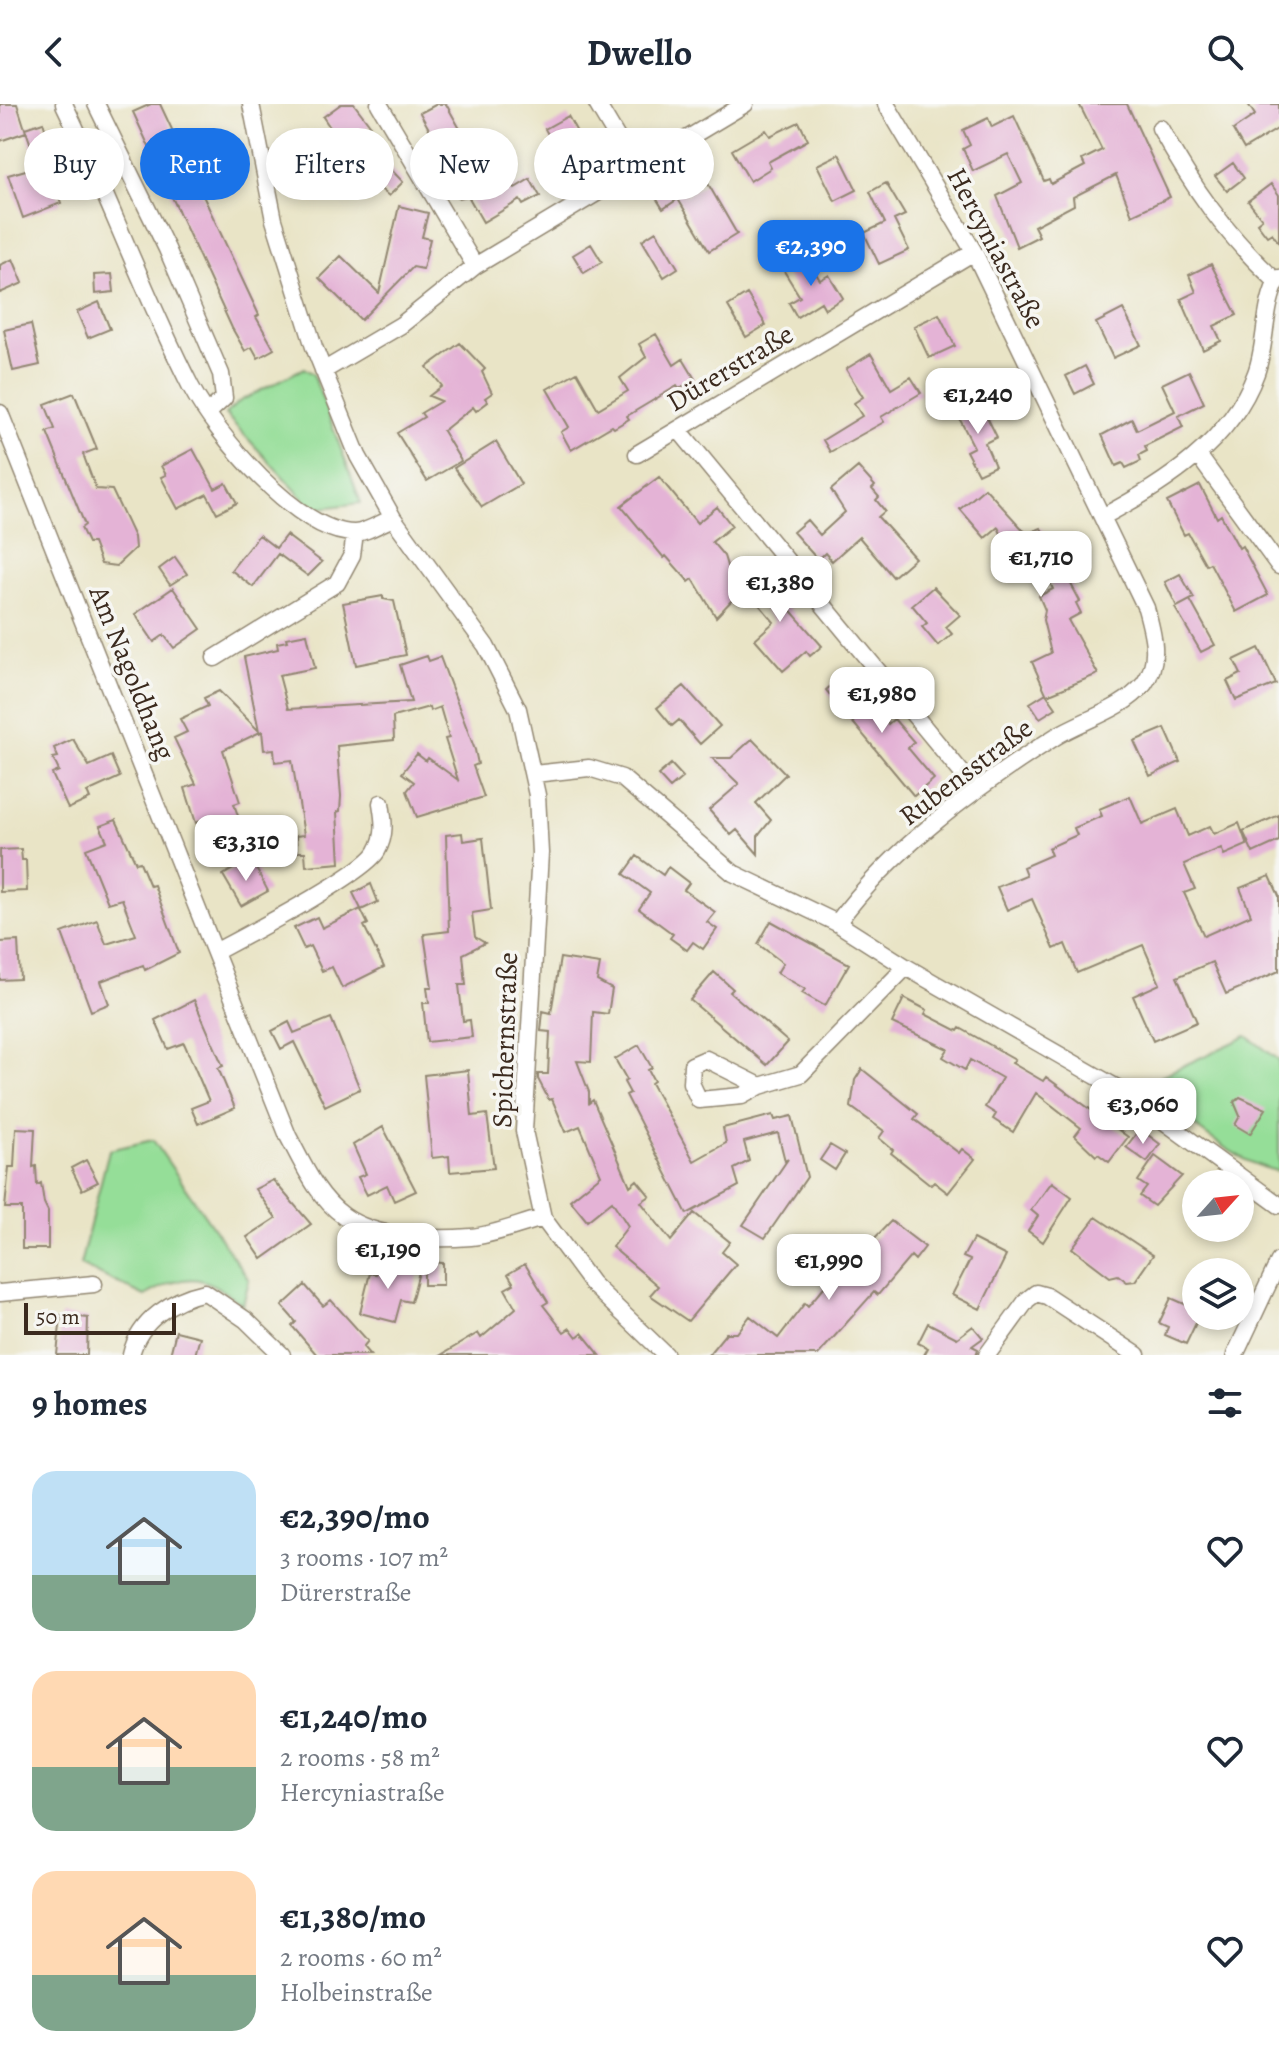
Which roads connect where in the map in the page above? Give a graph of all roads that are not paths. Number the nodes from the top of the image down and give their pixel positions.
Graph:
1 (64, 104) edge
2 (96, 104) edge
3 (251, 104) edge
4 (379, 104) edge
5 (597, 104) edge
6 (745, 104) edge
7 (886, 104) edge
8 (611, 128) edge
9 (704, 128) edge
10 (1160, 128) dead end
11 (583, 200) edge
12 (974, 252) junction
13 (475, 266) junction
14 (1278, 279) edge
15 (323, 371) junction
16 (209, 412) junction
17 (0, 413) edge
18 (679, 430) junction
19 (637, 454) dead end
20 (1198, 455) junction
21 (1102, 517) junction
22 (393, 518) junction
23 (355, 533) junction
24 (1279, 566) edge
25 (215, 658) dead end
26 (1143, 684) joint
27 (534, 774) junction
28 (976, 790) junction
29 (381, 803) dead end
30 (837, 923) junction
31 (215, 952) junction
32 (906, 967) junction
33 (760, 1086) dead end
34 (1279, 1205) edge
35 (543, 1218) junction
36 (1279, 1261) edge
37 (94, 1284) dead end
38 (0, 1293) edge
39 (131, 1355) edge
40 (282, 1355) edge
41 (666, 1355) edge
42 (987, 1355) edge
43 (1137, 1355) edge
44 (1235, 1355) edge

1 - 16 street
2 - 16 street
3 - 15 street, Spichernstraße
4 - 13 street
5 - 8 street
6 - 9 street
7 - 12 street, Hercyniastraße
10 - 14 street
11 - 13 street
12 - 18 street, Dürerstraße
12 - 21 street, Hercyniastraße
13 - 15 street
14 - 20 street
15 - 22 street, Spichernstraße
16 - 23 street
17 - 31 street, Am Nagoldhang
18 - 19 street, Dürerstraße
18 - 28 street
20 - 21 street
20 - 24 street
21 - 26 street, Hercyniastraße
22 - 23 street
22 - 27 street, Spichernstraße
23 - 25 street
26 - 28 street, Rubensstraße
27 - 30 street
27 - 35 street, Spichernstraße
28 - 30 street, Rubensstraße
29 - 31 street
30 - 32 street
31 - 35 street, Am Nagoldhang
32 - 33 street
32 - 34 street
35 - 41 street, Spichernstraße
36 - 44 street
37 - 38 street
39 - 40 street
42 - 43 street

